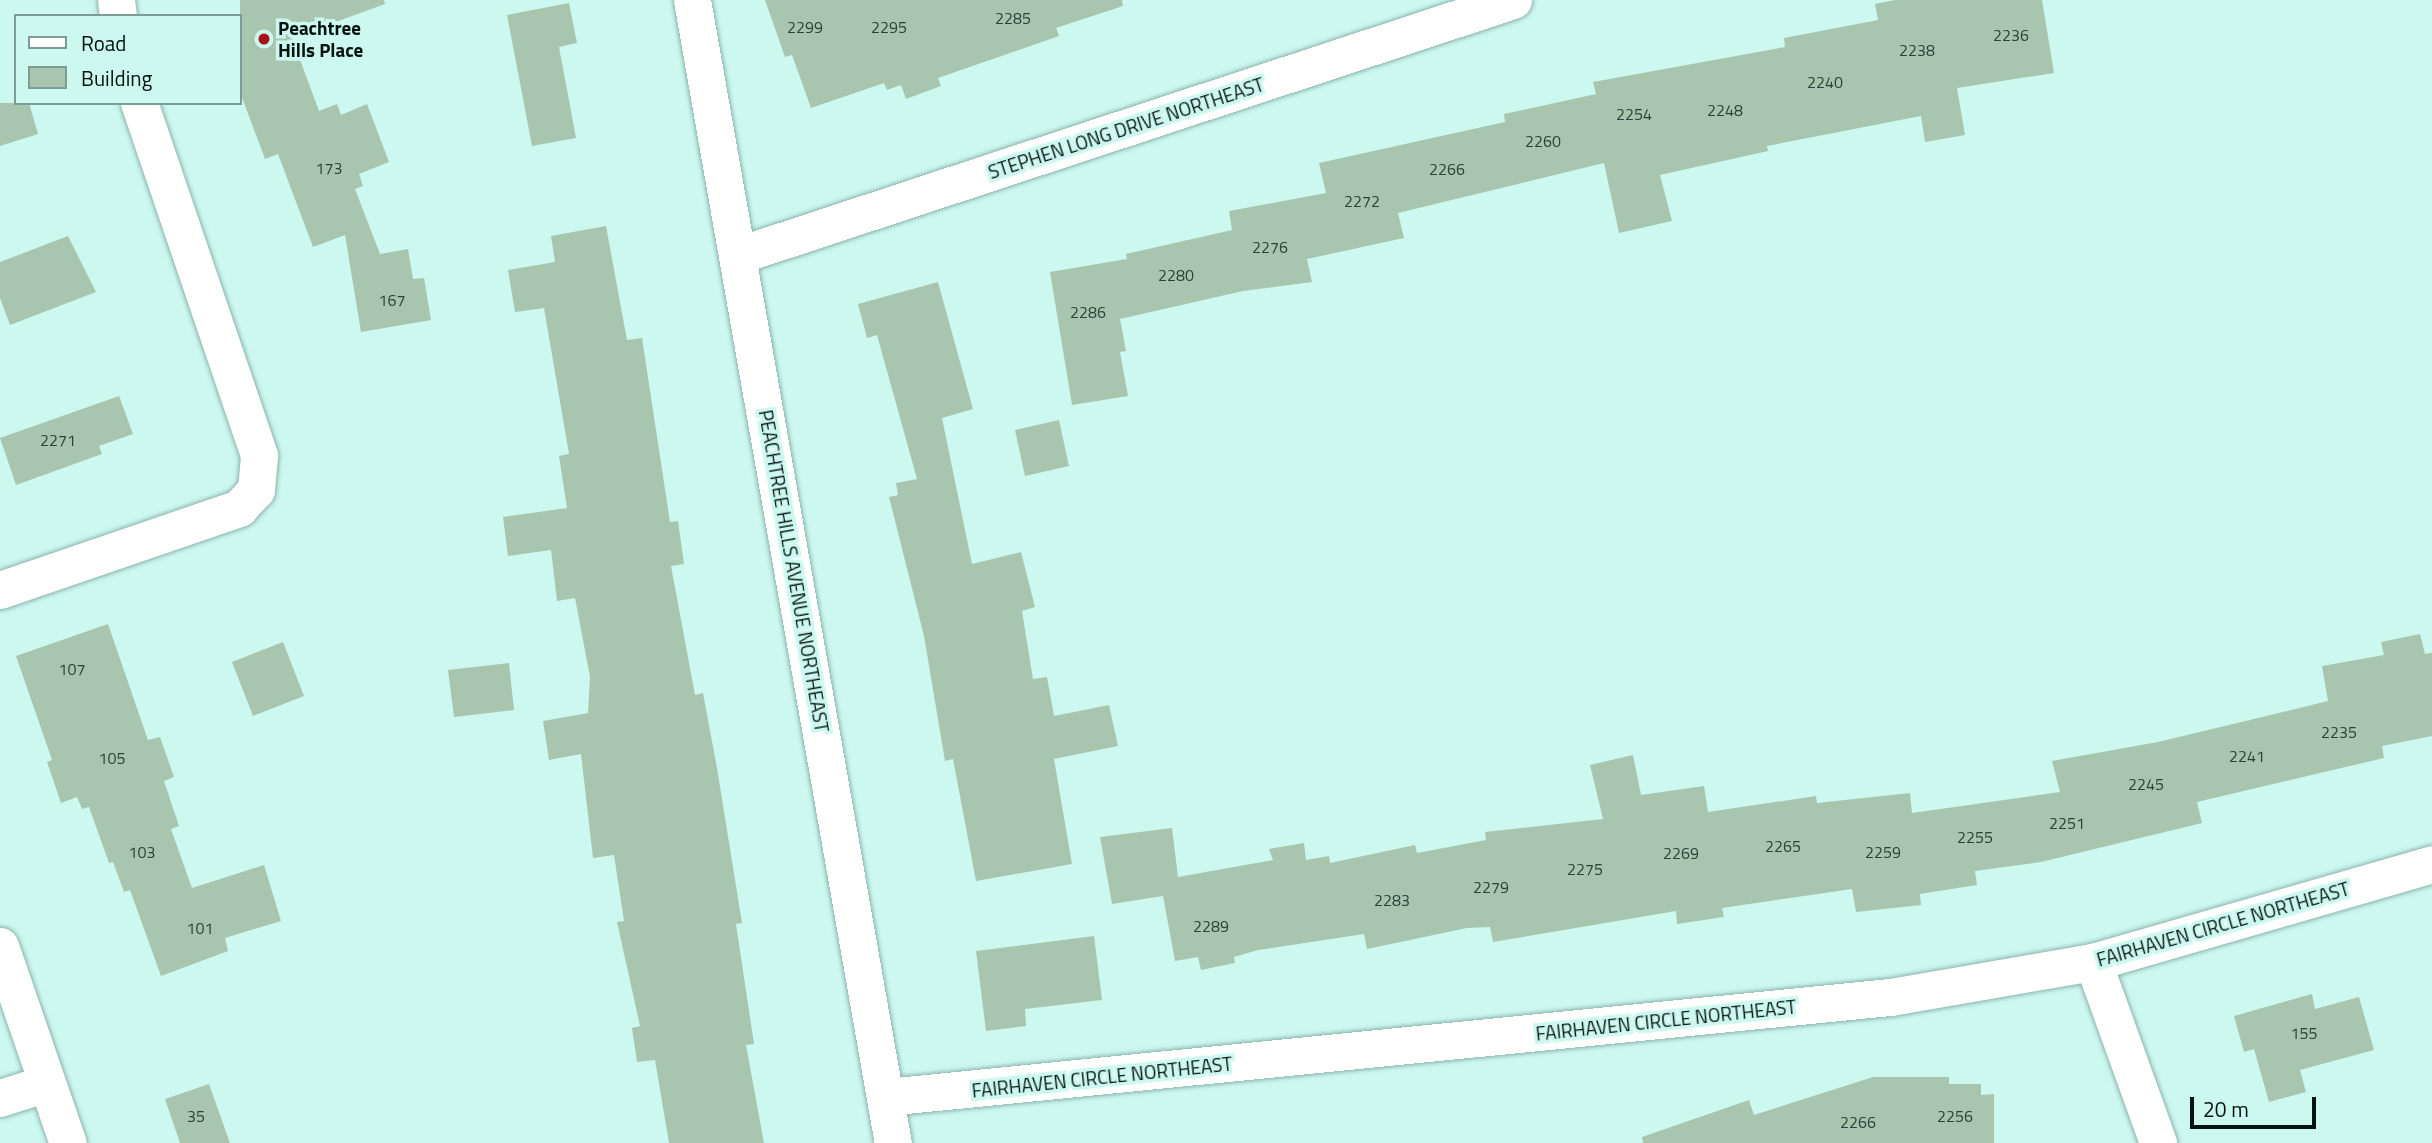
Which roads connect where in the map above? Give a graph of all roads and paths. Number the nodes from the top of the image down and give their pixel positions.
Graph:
1 (692, 0) edge
2 (1513, 0) edge
3 (140, 105) edge
4 (739, 255) junction
5 (0, 590) edge
6 (2432, 864) edge
7 (0, 946) edge
8 (2093, 962) junction
9 (47, 1083) junction
10 (886, 1097) junction
11 (0, 1098) edge
12 (68, 1143) edge
13 (893, 1143) edge
14 (2158, 1143) edge

1 - 4 street, PEACHTREE HILLS AVENUE NORTHEAST
2 - 4 street, STEPHEN LONG DRIVE NORTHEAST
3 - 5 street
4 - 10 street, PEACHTREE HILLS AVENUE NORTHEAST
6 - 8 street, FAIRHAVEN CIRCLE NORTHEAST
7 - 9 street
8 - 10 street, FAIRHAVEN CIRCLE NORTHEAST
8 - 14 street
9 - 11 street
9 - 12 street
10 - 13 street, PEACHTREE HILLS AVENUE NORTHEAST

